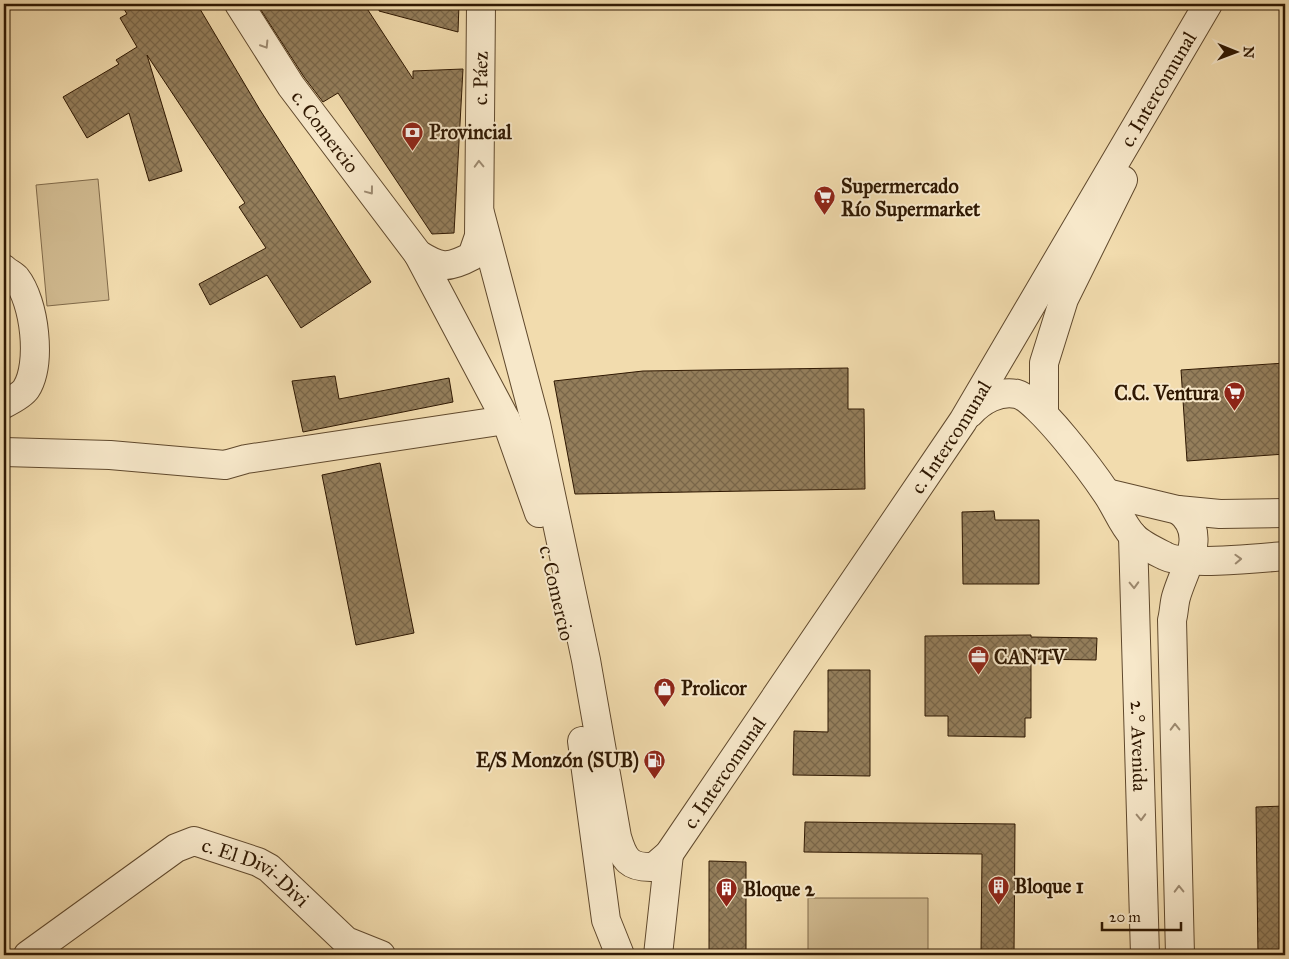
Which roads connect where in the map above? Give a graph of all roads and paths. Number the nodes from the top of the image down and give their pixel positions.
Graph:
1 (239, 4) edge
2 (481, 4) edge
3 (1208, 4) edge
4 (1227, 4) edge
5 (480, 212) junction
6 (418, 254) junction
7 (4, 269) edge
8 (4, 404) edge
9 (1044, 414) junction
10 (506, 420) junction
11 (963, 422) junction
12 (4, 452) edge
13 (1107, 493) junction
14 (1178, 510) junction
15 (1285, 514) edge
16 (1133, 536) junction
17 (1285, 556) edge
18 (1191, 560) junction
19 (595, 836) junction
20 (669, 854) junction
21 (625, 858) junction
22 (28, 955) edge
23 (381, 955) edge
24 (620, 955) edge
25 (658, 955) edge
26 (1145, 955) edge
27 (1180, 955) edge

1 -> 6 street, c. Comercio
5 -> 2 street, c. Páez
3 - 11 street, c. Intercomunal
4 - 9 street, c. Intercomunal
5 - 6 street, c. Comercio
5 - 21 street
6 - 10 street, c. Comercio
7 - 8 street
9 - 11 street, 2.° Avenida
9 - 13 street, 2.° Avenida
10 - 12 street
10 - 19 street, c. Comercio
11 - 20 street, c. Intercomunal
13 - 14 street
13 - 16 street, 2.° Avenida
14 - 15 street
14 - 18 street
16 - 18 street, 2.° Avenida
16 -> 26 street, 2.° Avenida
18 -> 17 street, 2.° Avenida
27 -> 18 street
19 - 21 street
19 - 24 street, c. Comercio
20 - 21 street
20 - 25 street
22 - 23 street, c. El Divi-Divi

